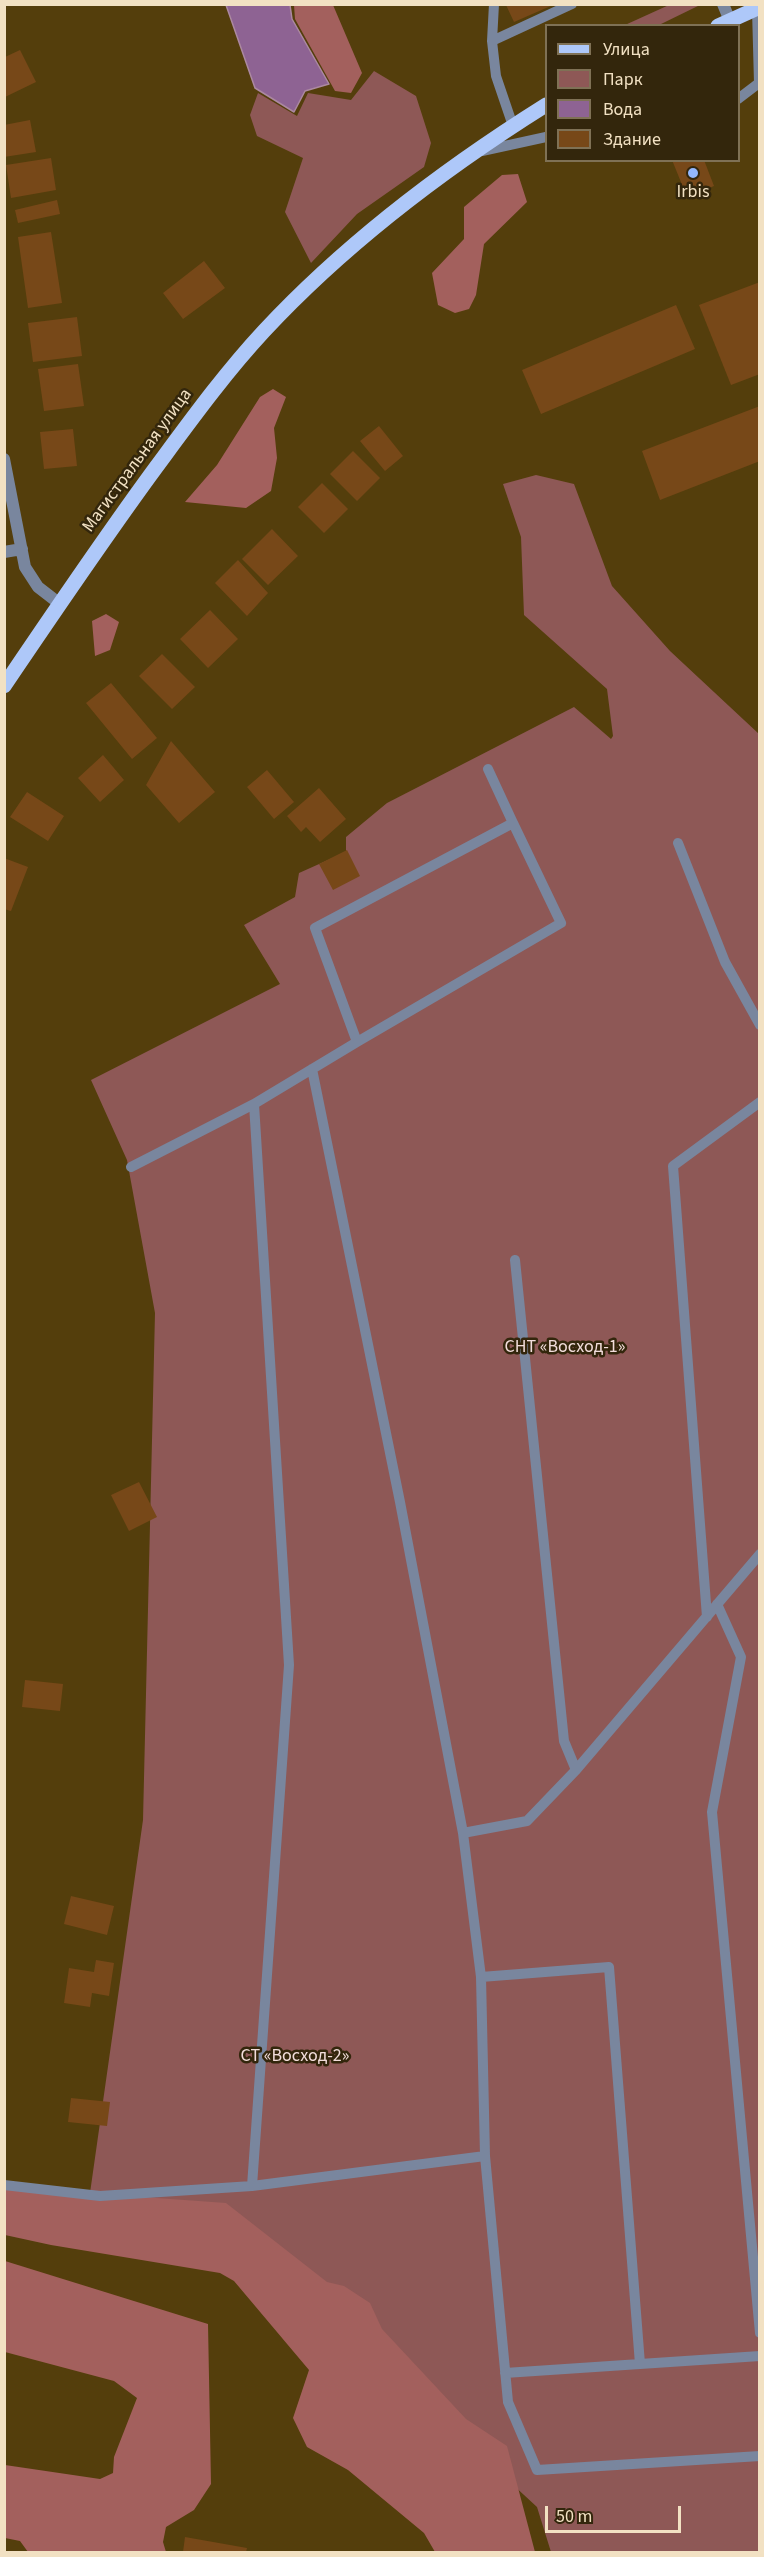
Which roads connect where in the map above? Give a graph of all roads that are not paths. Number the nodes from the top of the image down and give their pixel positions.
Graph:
1 (494, 4) edge
2 (572, 4) edge
3 (723, 4) edge
4 (758, 8) edge
5 (724, 23) edge
6 (492, 41) junction
7 (740, 97) edge
8 (545, 106) edge
9 (513, 126) junction
10 (545, 137) edge
11 (473, 153) junction
12 (4, 459) edge
13 (22, 549) junction
14 (4, 552) edge
15 (60, 604) junction
16 (4, 686) edge
17 (488, 769) dead end
18 (513, 823) junction
19 (678, 843) dead end
20 (759, 1024) edge
21 (357, 1042) junction
22 (312, 1069) junction
23 (759, 1101) edge
24 (254, 1104) junction
25 (131, 1167) dead end
26 (515, 1260) dead end
27 (759, 1554) edge
28 (717, 1604) junction
29 (707, 1617) junction
30 (576, 1770) junction
31 (463, 1833) junction
32 (481, 1977) junction
33 (485, 2156) junction
34 (4, 2185) edge
35 (252, 2186) junction
36 (759, 2333) edge
37 (759, 2356) edge
38 (640, 2364) junction
39 (505, 2373) junction
40 (759, 2456) edge

1 - 6 lane
2 - 6 lane
3 - 5 street
4 - 5 main road
4 - 7 lane
6 - 9 lane
8 - 9 main road, Магистральная улица
9 - 11 main road, Магистральная улица
10 - 11 lane
11 - 15 main road, Магистральная улица
12 - 13 street
13 - 14 street
13 - 15 street
15 - 16 main road, Магистральная улица
17 - 18 lane
18 - 21 lane
18 - 21 lane
19 - 20 lane
21 - 22 lane
22 - 24 lane
22 - 31 lane
23 - 29 lane
24 - 25 lane
24 - 35 lane
26 - 30 lane
27 - 28 lane
28 - 29 lane
28 - 36 lane
29 - 30 lane
30 - 31 lane
31 - 32 lane
32 - 33 lane
32 - 38 lane
33 - 35 lane
33 - 39 lane
34 - 35 lane
37 - 38 lane
38 - 39 lane
39 - 40 lane

